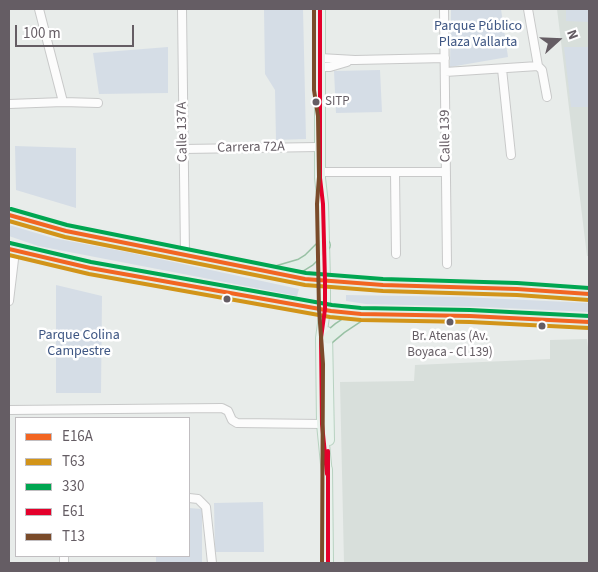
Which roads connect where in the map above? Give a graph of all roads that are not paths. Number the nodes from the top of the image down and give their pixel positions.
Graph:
1 (40, 9) edge
2 (182, 9) edge
3 (320, 9) edge
4 (444, 9) edge
5 (528, 9) edge
6 (445, 58) junction
7 (320, 63) junction
8 (538, 66) junction
9 (502, 68) junction
10 (445, 72) junction
11 (320, 90) junction
12 (547, 97) dead end
13 (63, 102) junction
14 (98, 103) dead end
15 (9, 104) edge
16 (320, 147) junction
17 (183, 149) junction
18 (511, 155) dead end
19 (325, 172) junction
20 (395, 172) junction
21 (446, 172) junction
22 (322, 204) junction
23 (9, 215) edge
24 (324, 245) junction
25 (12, 250) edge
26 (396, 254) dead end
27 (185, 255) junction
28 (447, 264) dead end
29 (273, 273) junction
30 (325, 281) junction
31 (589, 294) edge
32 (9, 301) edge
33 (325, 310) junction
34 (361, 314) junction
35 (589, 322) edge
36 (328, 338) junction
37 (9, 410) edge
38 (322, 424) junction
39 (327, 474) junction
40 (190, 498) edge
41 (212, 563) edge
42 (328, 563) edge

1 - 13 street
2 - 17 street, Calle 137A
3 - 7 main road
4 - 6 street, Calle 139
5 - 8 street
6 - 7 street
6 - 10 street, Calle 139
7 - 11 main road
8 - 9 street
8 - 12 street
9 - 10 street
9 - 18 street
10 - 21 street, Calle 139
11 - 16 main road
11 - 19 main road
13 - 14 street
13 - 15 street
16 - 17 street, Carrera 72A
16 - 22 main road
17 - 27 street, Calle 137A
19 - 20 street
19 - 22 main road
20 - 21 street
20 - 26 street
21 - 28 street, Calle 139
22 - 24 main road
23 - 27 highway
24 - 29 highway
24 - 30 main road
25 - 32 street
25 - 33 highway
27 - 29 highway
29 - 30 highway
30 - 31 highway
30 - 33 main road
33 - 34 highway
33 - 36 main road
33 - 38 main road
34 - 35 highway
34 - 36 highway
36 - 39 main road
37 - 38 street
38 - 39 main road
39 - 42 main road
40 - 41 street

